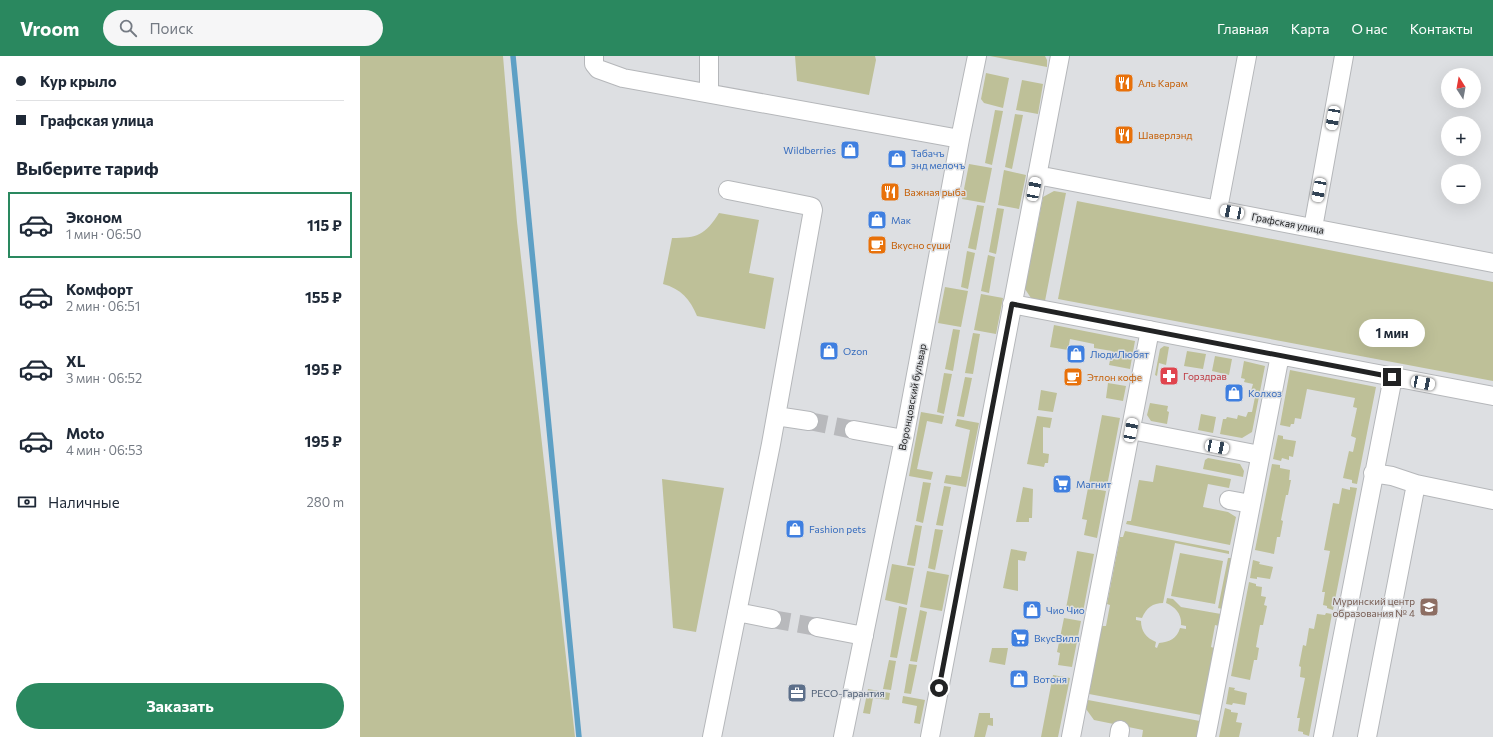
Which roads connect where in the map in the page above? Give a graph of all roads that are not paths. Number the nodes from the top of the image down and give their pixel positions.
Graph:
1 (594, 56) edge
2 (709, 56) edge
3 (977, 56) edge
4 (1060, 56) edge
5 (1247, 56) edge
6 (1344, 56) edge
7 (709, 94) junction
8 (960, 139) junction
9 (1037, 175) junction
10 (728, 190) dead end
11 (1218, 209) junction
12 (1313, 228) junction
13 (1493, 263) edge
14 (1012, 304) junction
15 (1150, 330) junction
16 (1280, 355) junction
17 (1392, 377) junction
18 (1493, 396) edge
19 (776, 416) junction
20 (809, 421) tunnel mouth
21 (854, 430) tunnel mouth
22 (1131, 430) junction
23 (904, 439) junction
24 (1260, 455) junction
25 (1373, 473) junction
26 (1416, 484) junction
27 (1229, 500) dead end
28 (1493, 500) edge
29 (1251, 504) junction
30 (737, 612) junction
31 (772, 619) tunnel mouth
32 (817, 627) tunnel mouth
33 (864, 636) junction
34 (1326, 736) edge
35 (712, 737) edge
36 (843, 737) edge
37 (930, 737) edge
38 (1071, 737) edge
39 (1206, 737) edge
40 (1367, 737) edge

1 - 7 street
2 - 7 street
3 - 8 street, Воронцовский бульвар
4 - 9 street
5 - 11 street
6 - 12 street
7 - 8 street
8 - 23 street, Воронцовский бульвар
9 - 11 street, Графская улица
9 - 14 street
10 - 19 street
11 - 12 street, Графская улица
12 - 13 street, Графская улица
14 - 15 street
14 - 37 street
15 - 16 street
15 - 22 street
16 - 17 street
16 - 24 street
17 - 18 street
17 - 25 street
19 - 20 street
19 - 30 street
21 - 23 street
22 - 24 street
22 - 38 street
23 - 33 street, Воронцовский бульвар
24 - 29 street
25 - 26 street
25 - 34 street
26 - 28 street
26 - 40 street
27 - 29 street
29 - 39 street
30 - 31 street
30 - 35 street
32 - 33 street
33 - 36 street, Воронцовский бульвар

